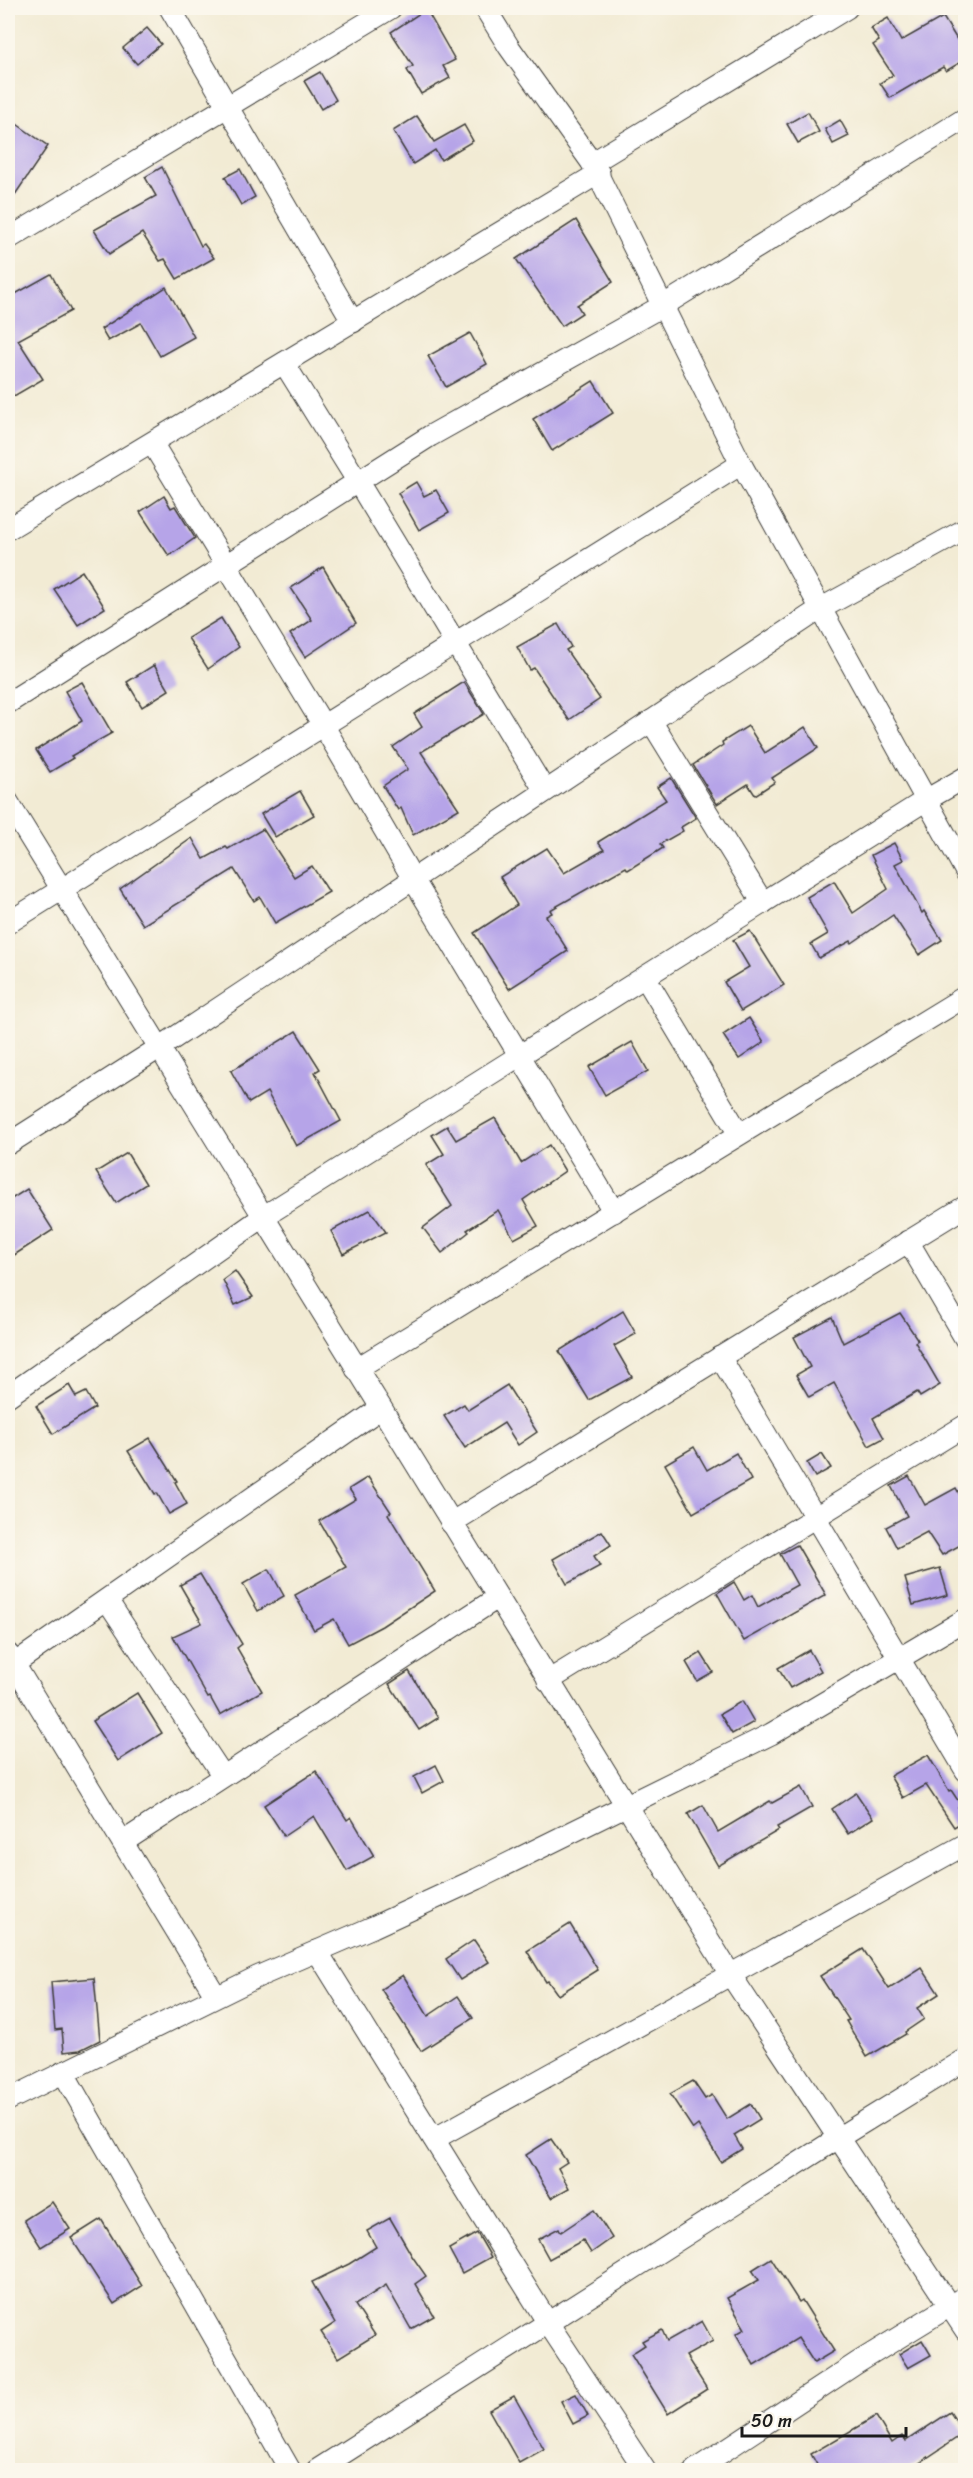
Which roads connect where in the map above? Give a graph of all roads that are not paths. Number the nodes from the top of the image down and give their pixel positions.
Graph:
1 (170, 8) edge
2 (391, 8) edge
3 (485, 8) edge
4 (847, 8) edge
5 (226, 106) junction
6 (966, 118) edge
7 (595, 168) junction
8 (8, 239) edge
9 (664, 305) junction
10 (353, 322) junction
11 (284, 363) junction
12 (152, 443) junction
13 (741, 464) junction
14 (358, 482) junction
15 (8, 529) edge
16 (966, 529) edge
17 (227, 565) junction
18 (820, 609) junction
19 (456, 642) junction
20 (8, 703) edge
21 (651, 722) junction
22 (324, 725) junction
23 (966, 777) edge
24 (545, 791) junction
25 (926, 800) junction
26 (8, 802) edge
27 (966, 872) edge
28 (412, 879) junction
29 (61, 889) junction
30 (763, 903) junction
31 (8, 923) edge
32 (645, 977) junction
33 (966, 996) edge
34 (159, 1048) junction
35 (520, 1056) junction
36 (739, 1134) junction
37 (8, 1144) edge
38 (966, 1206) edge
39 (614, 1212) junction
40 (263, 1217) junction
41 (908, 1241) junction
42 (966, 1340) edge
43 (720, 1357) junction
44 (356, 1369) junction
45 (8, 1396) edge
46 (381, 1408) junction
47 (966, 1425) edge
48 (814, 1518) junction
49 (451, 1523) junction
50 (497, 1598) junction
51 (107, 1600) junction
52 (966, 1619) edge
53 (11, 1659) edge
54 (897, 1659) junction
55 (548, 1681) junction
56 (966, 1771) edge
57 (224, 1776) junction
58 (625, 1806) junction
59 (123, 1842) junction
60 (966, 1844) edge
61 (317, 1951) junction
62 (730, 1974) junction
63 (216, 1996) junction
64 (966, 2059) edge
65 (63, 2072) junction
66 (8, 2100) edge
67 (838, 2138) junction
68 (434, 2139) junction
69 (957, 2301) edge
70 (549, 2323) junction
71 (966, 2331) edge
72 (290, 2470) edge
73 (317, 2470) edge
74 (645, 2470) edge
75 (695, 2470) edge

1 - 5 street
2 - 5 street
3 - 7 street
4 - 7 street
5 - 8 street
5 - 10 street
6 - 9 street
7 - 9 street
7 - 10 street
9 - 13 street
9 - 14 street
10 - 11 street
11 - 12 street
11 - 14 street
12 - 15 street
12 - 17 street
13 - 18 street
13 - 19 street
14 - 17 street
14 - 19 street
16 - 18 street
17 - 20 street
17 - 22 street
18 - 21 street
18 - 25 street
19 - 22 street
19 - 24 street
21 - 24 street
21 - 30 street
22 - 28 street
22 - 29 street
23 - 25 street
24 - 28 street
25 - 27 street
25 - 30 street
26 - 29 street
28 - 34 street
28 - 35 street
29 - 31 street
29 - 34 street
30 - 32 street
32 - 35 street
32 - 36 street
33 - 36 street
34 - 37 street
34 - 40 street
35 - 39 street
35 - 40 street
36 - 39 street
38 - 41 street
39 - 44 street
40 - 44 street
40 - 45 street
41 - 42 street
41 - 43 street
43 - 48 street
43 - 49 street
44 - 46 street
46 - 49 street
46 - 51 street
47 - 48 street
48 - 54 street
48 - 55 street
49 - 50 street
50 - 55 street
50 - 57 street
51 - 53 street
51 - 57 street
52 - 54 street
53 - 59 street
54 - 56 street
54 - 58 street
55 - 58 street
57 - 59 street
58 - 61 street
58 - 62 street
59 - 63 street
60 - 62 street
61 - 63 street
61 - 68 street
62 - 67 street
62 - 68 street
63 - 65 street
64 - 67 street
65 - 66 street
65 - 72 street
67 - 69 street
67 - 70 street
68 - 70 street
69 - 71 street
69 - 75 street
70 - 73 street
70 - 74 street

